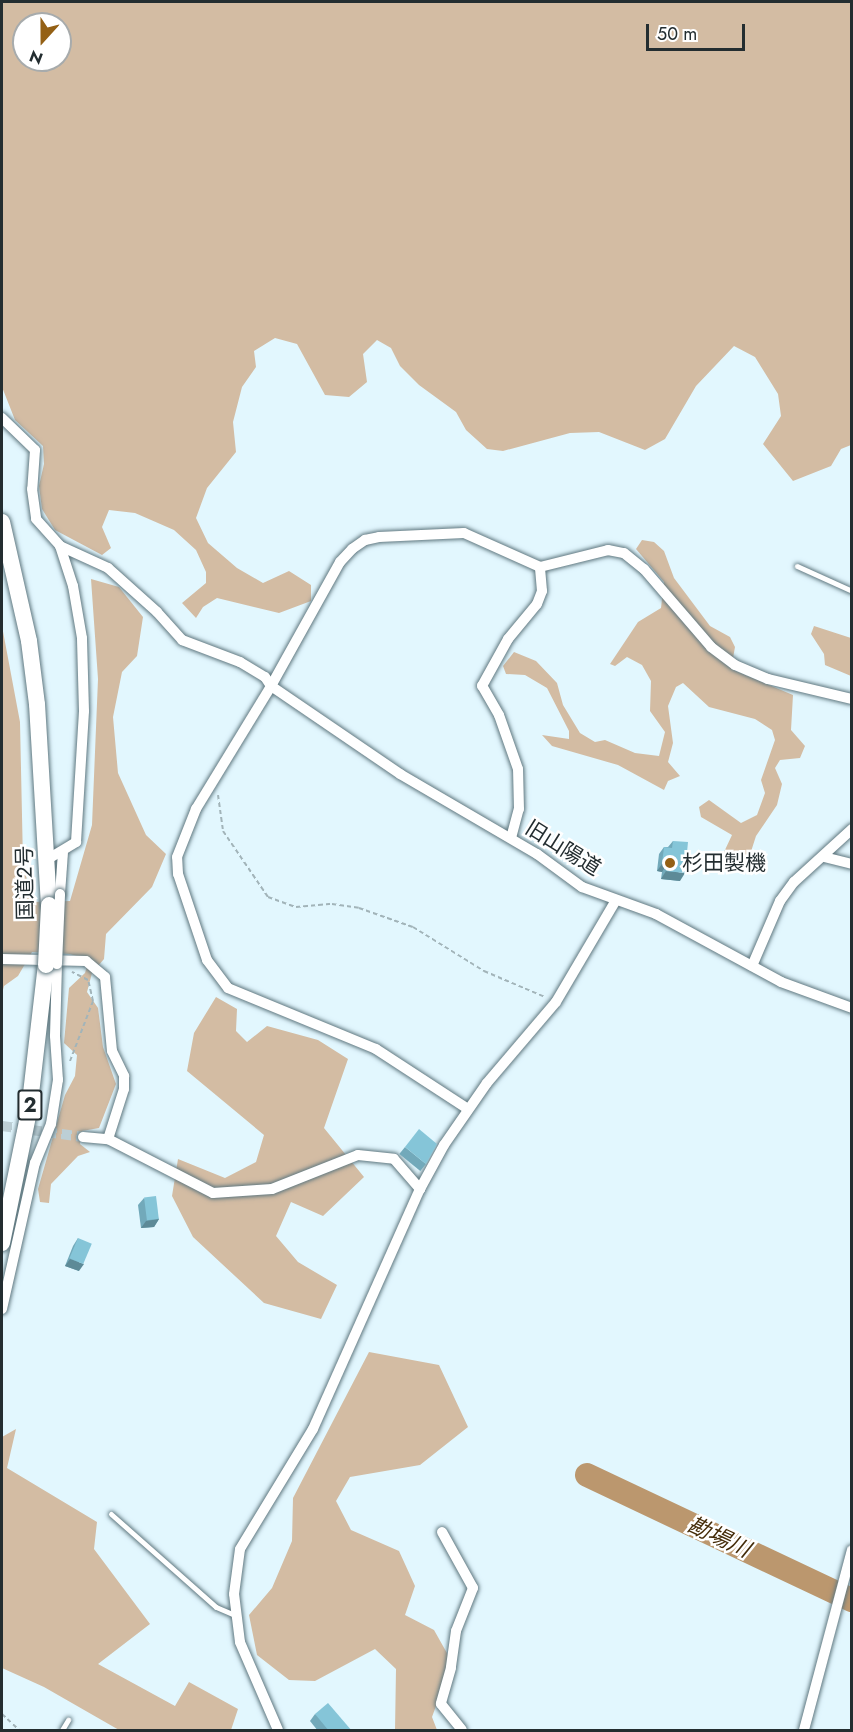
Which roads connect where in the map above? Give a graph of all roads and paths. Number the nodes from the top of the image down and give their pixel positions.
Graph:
1 (2, 418) edge
2 (2, 522) edge
3 (60, 546) junction
4 (797, 566) dead end
5 (540, 567) junction
6 (852, 591) edge
7 (271, 686) junction
8 (852, 699) edge
9 (214, 780) junction
10 (852, 829) edge
11 (511, 838) junction
12 (56, 855) junction
13 (824, 857) junction
14 (852, 864) edge
15 (616, 900) junction
16 (2, 959) edge
17 (56, 963) junction
18 (752, 966) junction
19 (556, 1002) junction
20 (852, 1008) edge
21 (58, 1080) junction
22 (468, 1110) junction
23 (83, 1137) tunnel mouth
24 (108, 1139) junction
25 (420, 1189) junction
26 (5, 1215) edge
27 (2, 1243) edge
28 (2, 1309) edge
29 (111, 1514) dead end
30 (442, 1532) dead end
31 (852, 1550) edge
32 (235, 1616) junction
33 (2, 1714) edge
34 (68, 1720) dead end
35 (19, 1731) edge
36 (62, 1731) edge
37 (278, 1731) edge
38 (462, 1731) edge
39 (804, 1731) edge

1 - 3 street
2 - 12 highway, 国道2号 / 2
3 - 7 street, 旧山陽道
3 - 12 street
4 - 6 lane
5 - 7 street
5 - 8 street
5 - 11 street
7 - 9 street
7 - 11 street, 旧山陽道
9 - 19 path
9 - 22 street
10 - 13 street
11 - 15 street, 旧山陽道
12 - 17 highway, 国道2号 / 2, bridge
13 - 14 street
13 - 18 street
15 - 18 street, 旧山陽道
15 - 19 street
16 - 17 street
17 - 21 street
17 - 21 path
17 - 24 street
17 - 26 highway, 国道2号 / 2
18 - 20 street, 旧山陽道
19 - 22 street
21 - 28 street
22 - 25 street
23 - 24 street
24 - 25 street
25 - 32 street
26 - 27 highway, 国道2号 / 2
29 - 32 lane
30 - 38 street
31 - 39 street
32 - 37 street
33 - 35 path
34 - 36 lane

